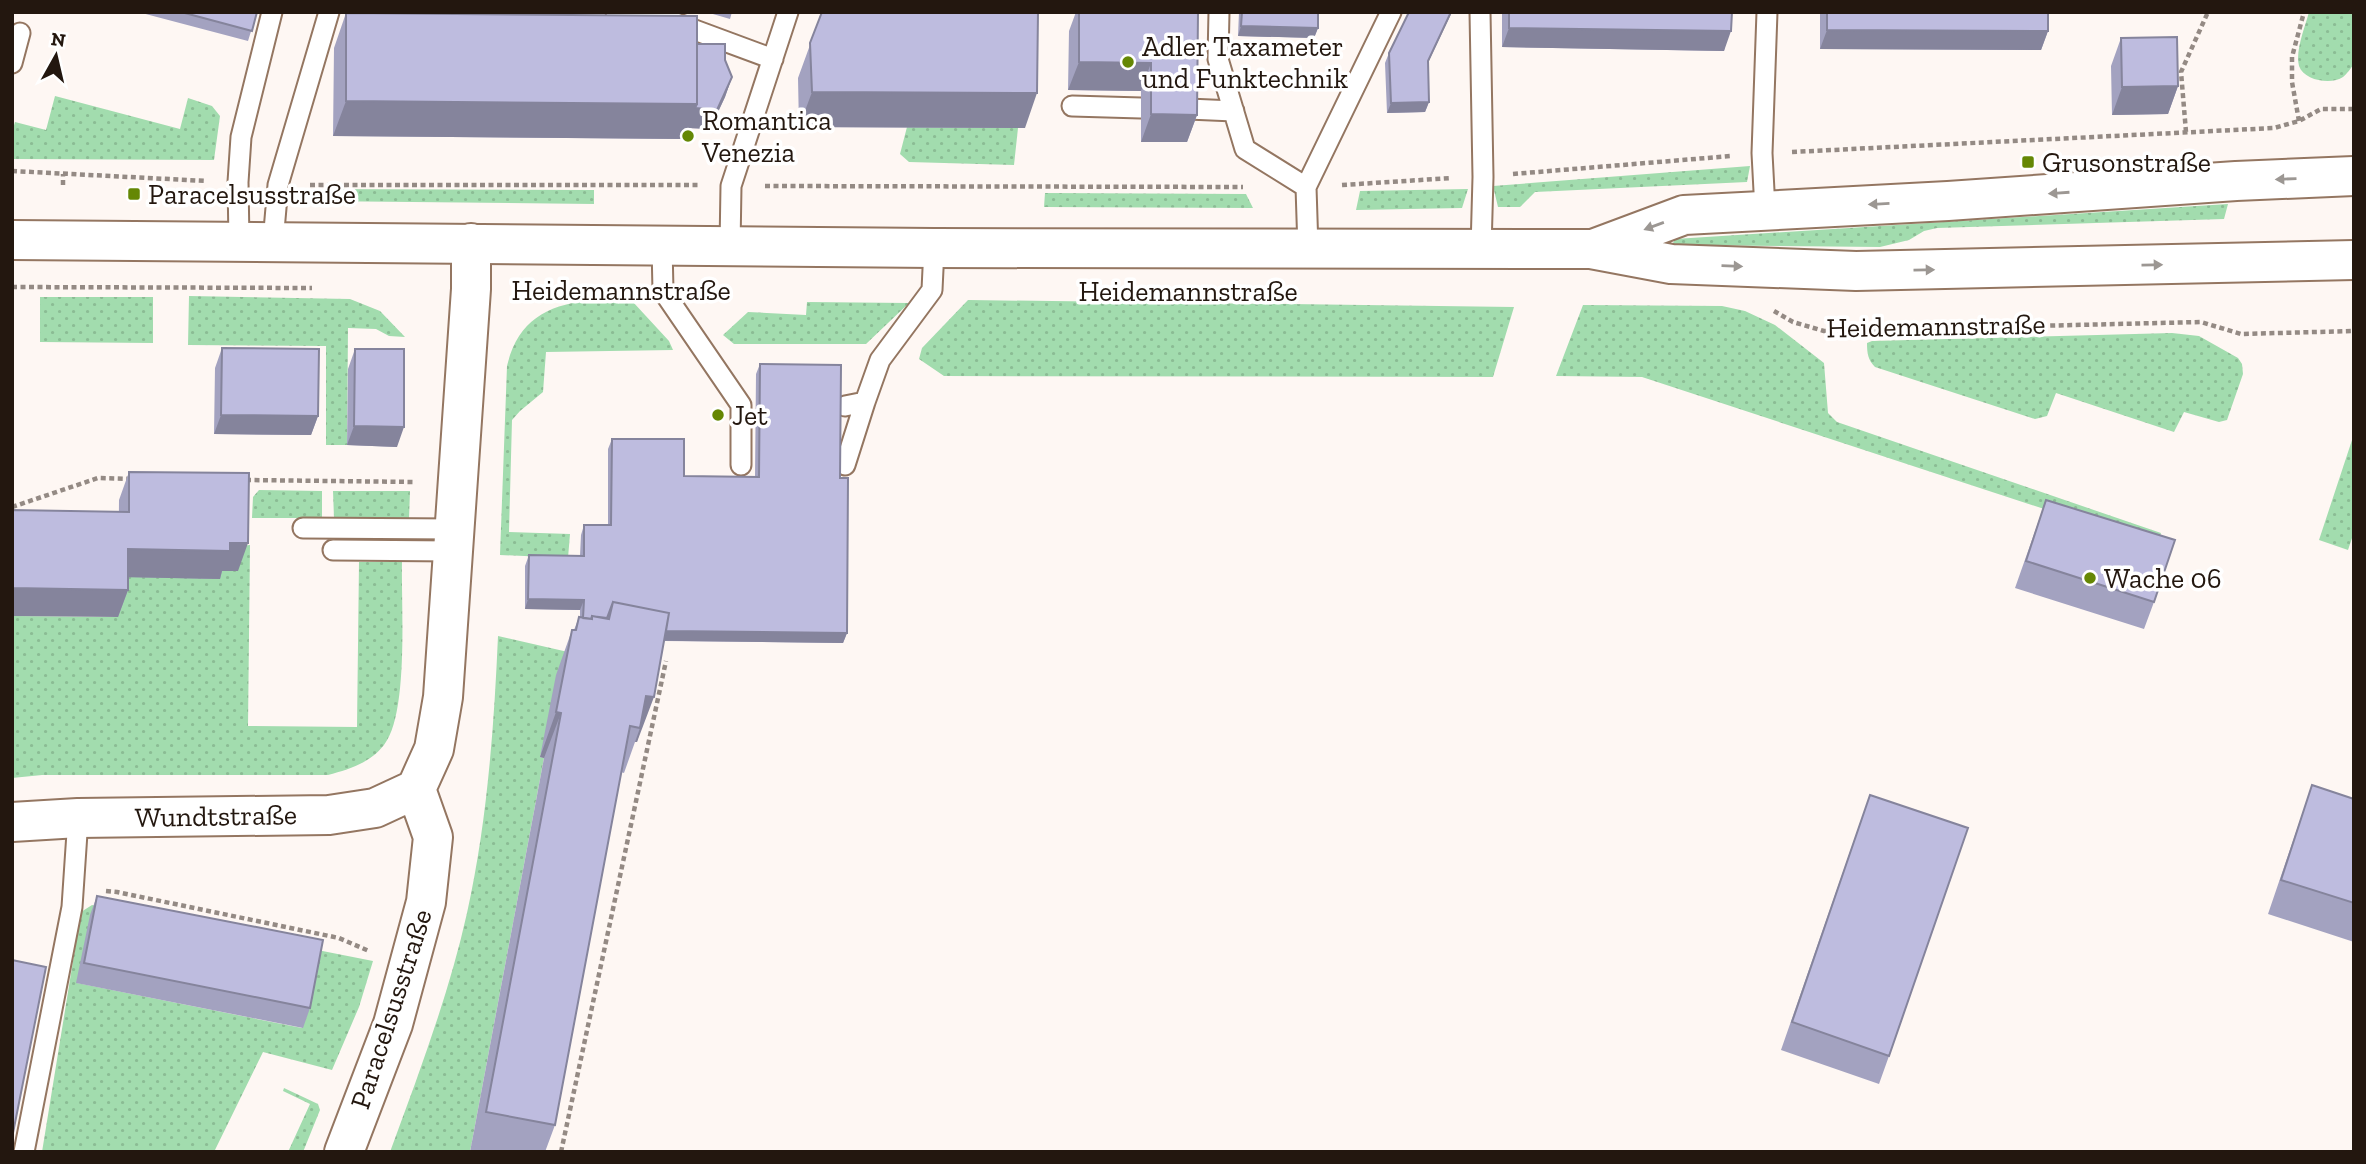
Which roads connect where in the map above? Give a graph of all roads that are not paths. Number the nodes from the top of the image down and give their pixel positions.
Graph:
1 (272, 12) edge
2 (330, 12) edge
3 (616, 12) edge
4 (788, 12) edge
5 (1219, 12) edge
6 (1391, 12) edge
7 (1480, 12) edge
8 (1767, 12) edge
9 (20, 33) dead end
10 (773, 59) junction
11 (12, 63) edge
12 (1072, 106) dead end
13 (1141, 108) dead end
14 (1188, 109) edge
15 (1234, 111) junction
16 (2354, 176) edge
17 (1306, 187) junction
18 (1765, 210) junction
19 (12, 240) edge
20 (256, 242) junction
21 (471, 243) junction
22 (662, 245) junction
23 (730, 246) junction
24 (934, 248) junction
25 (1308, 249) junction
26 (1481, 249) junction
27 (1591, 249) junction
28 (2352, 256) edge
29 (866, 402) junction
30 (845, 406) dead end
31 (741, 465) dead end
32 (845, 465) dead end
33 (303, 528) dead end
34 (453, 540) junction
35 (333, 550) dead end
36 (416, 789) junction
37 (78, 818) junction
38 (12, 822) edge
39 (24, 1152) edge
40 (344, 1152) edge

1 - 20 lane
2 - 20 lane
3 - 10 lane
4 - 10 lane
5 - 15 lane
6 - 17 lane
7 - 26 lane
8 - 18 lane
9 - 11 lane
10 - 23 lane
12 - 13 lane
14 - 15 lane
15 - 17 lane
16 -> 18 main road, Heidemannstraße
17 - 25 lane
18 -> 27 main road, Heidemannstraße
19 - 20 main road, Heidemannstraße
20 - 21 main road, Heidemannstraße
21 - 22 main road, Heidemannstraße
21 - 34 main road
22 - 23 main road, Heidemannstraße
22 - 31 lane
23 - 24 main road, Heidemannstraße
24 - 25 main road, Heidemannstraße
24 - 29 lane
25 - 26 main road, Heidemannstraße
26 - 27 main road, Heidemannstraße
27 -> 28 main road, Heidemannstraße
29 - 30 lane
29 - 32 lane
33 - 34 lane
34 - 35 lane
34 - 36 main road
36 - 37 main road, Wundtstraße
36 - 40 main road, Paracelsusstraße
37 - 38 main road, Wundtstraße
37 - 39 lane

